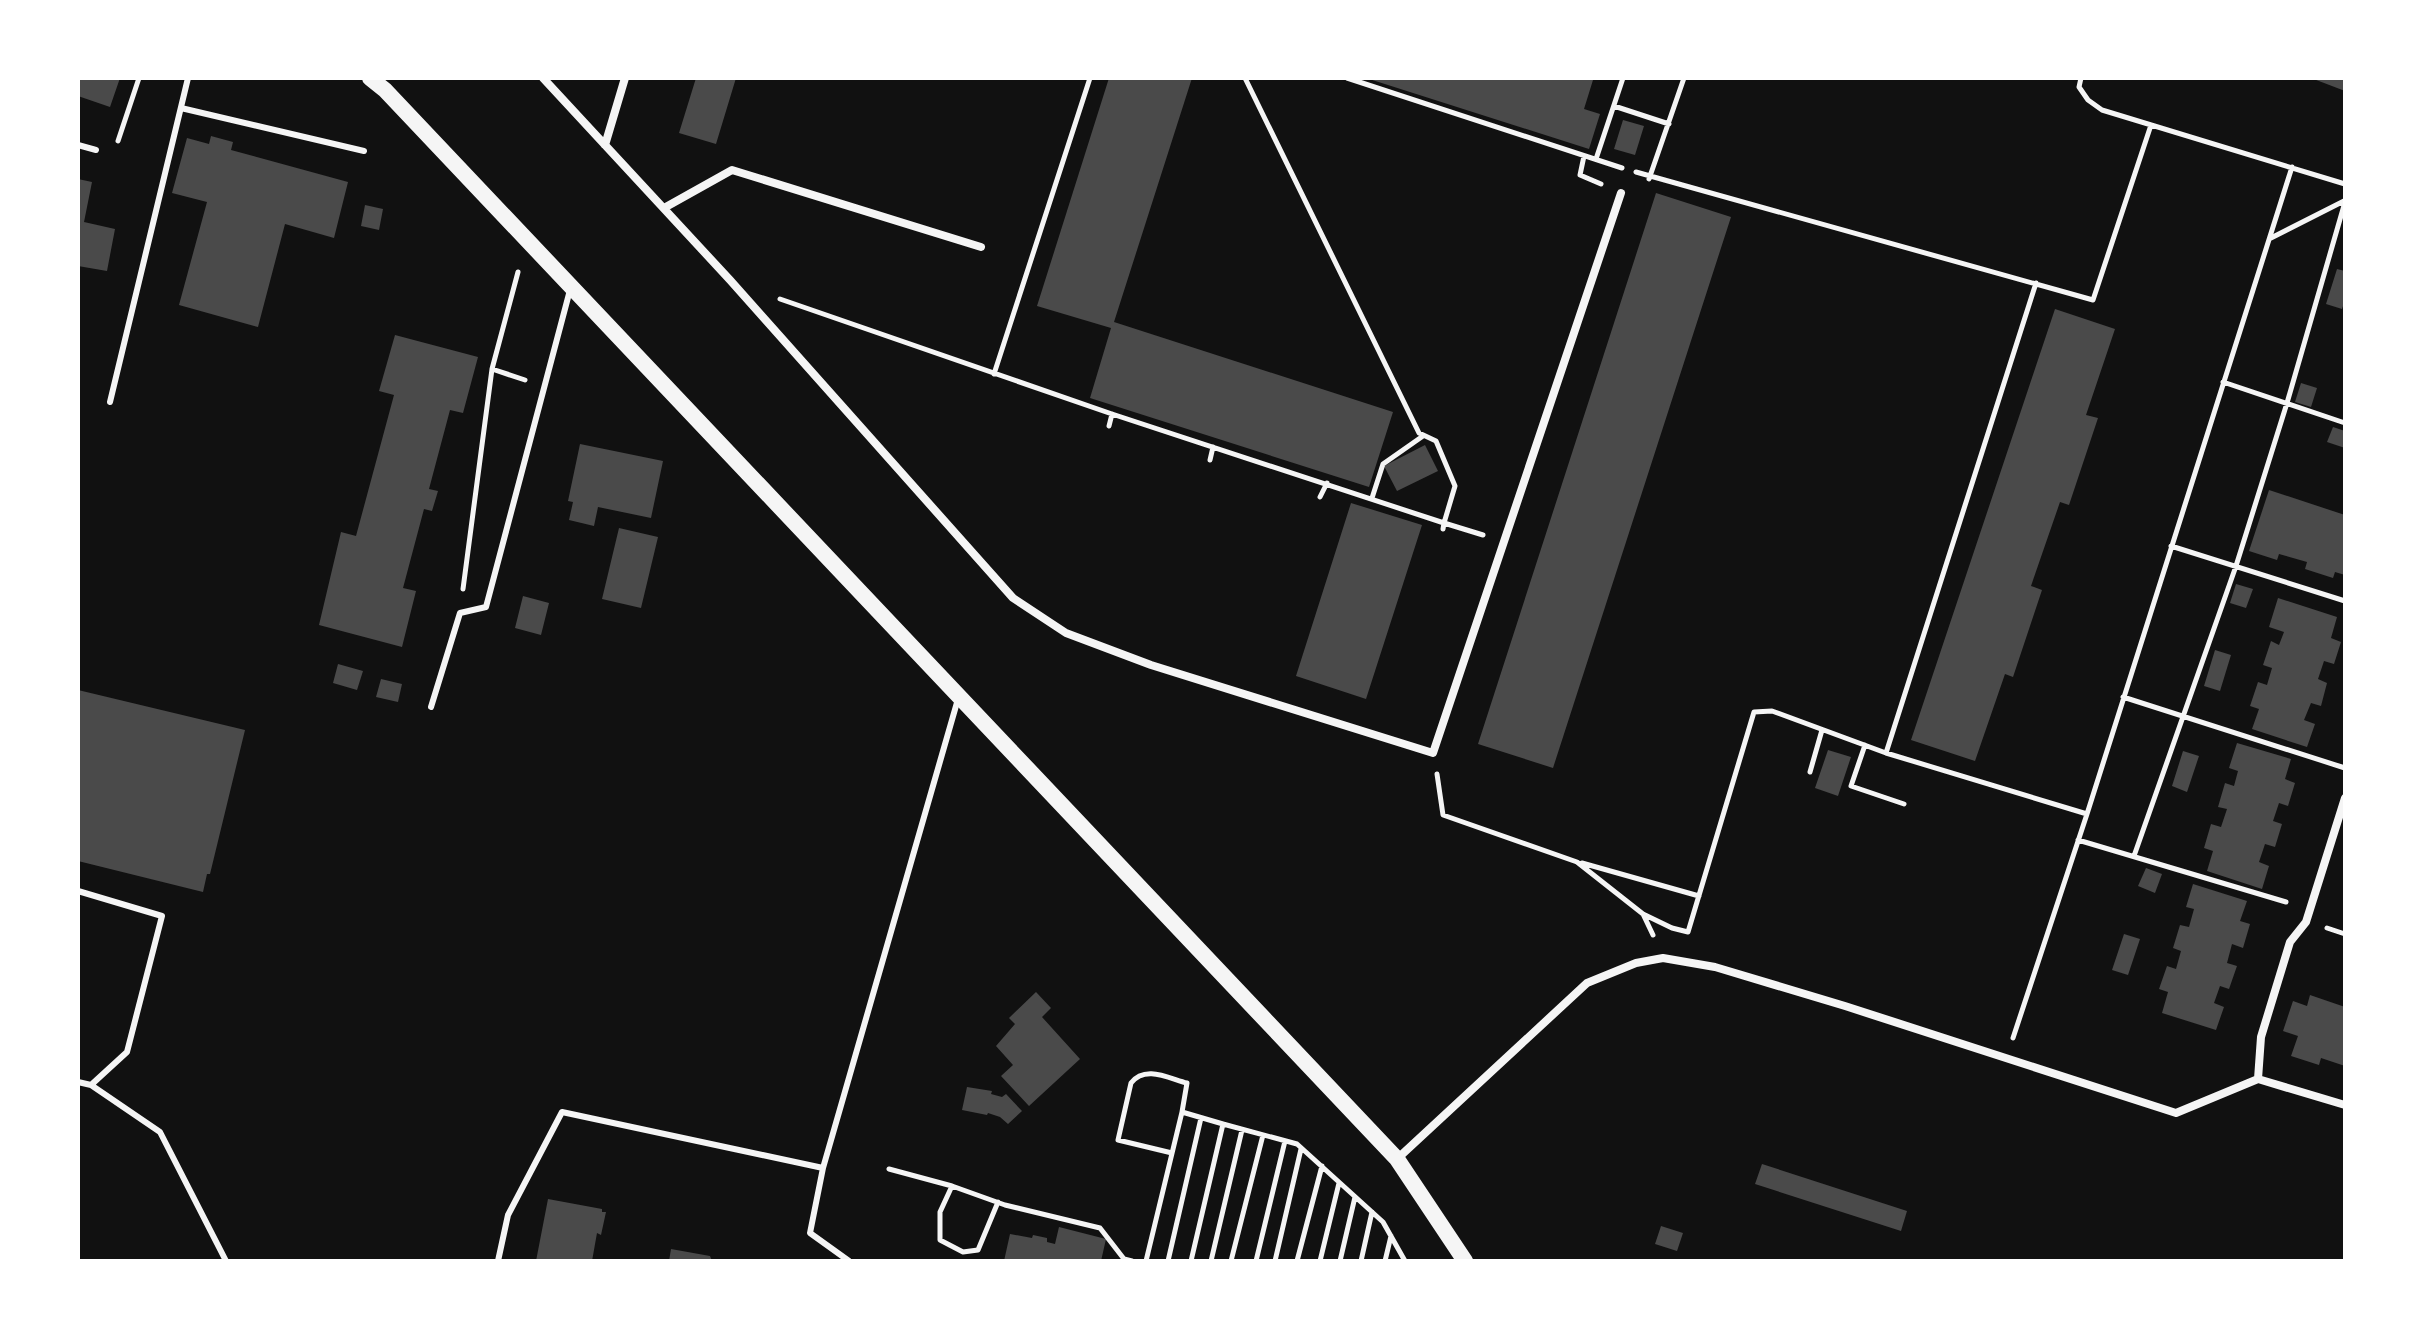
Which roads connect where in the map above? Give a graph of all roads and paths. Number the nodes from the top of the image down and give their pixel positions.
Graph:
1 (139, 78) edge
2 (188, 78) edge
3 (370, 78) edge
4 (543, 78) edge
5 (625, 78) edge
6 (1090, 78) edge
7 (1245, 78) edge
8 (1347, 78) edge
9 (1623, 78) edge
10 (1684, 78) edge
11 (2081, 78) edge
12 (1614, 106) junction
13 (181, 108) junction
14 (1669, 124) junction
15 (2151, 125) junction
16 (78, 145) edge
17 (605, 145) junction
18 (96, 150) joint
19 (364, 151) dead end
20 (1584, 156) junction
21 (1596, 159) junction
22 (2292, 167) junction
23 (1580, 175) dead end
24 (1651, 178) junction
25 (2345, 184) edge
26 (1621, 193) joint
27 (2345, 202) edge
28 (664, 208) junction
29 (2269, 238) junction
30 (527, 240) junction
31 (981, 247) dead end
32 (730, 280) junction
33 (2036, 283) junction
34 (571, 287) junction
35 (492, 369) junction
36 (994, 374) junction
37 (2223, 382) junction
38 (544, 386) junction
39 (110, 402) dead end
40 (2287, 403) junction
41 (1112, 414) junction
42 (2345, 423) edge
43 (1109, 426) dead end
44 (1424, 435) junction
45 (1213, 447) junction
46 (1210, 460) dead end
47 (1327, 483) junction
48 (1320, 497) dead end
49 (1372, 498) junction
50 (1444, 526) junction
51 (1502, 542) junction
52 (2171, 546) junction
53 (2236, 566) junction
54 (2345, 601) edge
55 (460, 613) junction
56 (959, 696) junction
57 (2123, 697) junction
58 (431, 707) dead end
59 (2183, 716) junction
60 (1822, 730) junction
61 (1865, 745) junction
62 (1433, 753) junction
63 (1886, 753) junction
64 (2345, 768) edge
65 (1810, 772) dead end
66 (2345, 798) edge
67 (1904, 804) dead end
68 (2087, 814) junction
69 (2078, 840) junction
70 (2134, 856) junction
71 (1577, 862) junction
72 (78, 891) edge
73 (1699, 896) junction
74 (2310, 909) junction
75 (1643, 914) junction
76 (1663, 958) junction
77 (2006, 1058) junction
78 (2258, 1079) junction
79 (78, 1082) edge
80 (91, 1085) junction
81 (2345, 1105) edge
82 (1182, 1112) junction
83 (1201, 1118) junction
84 (1223, 1124) junction
85 (1242, 1129) junction
86 (1263, 1135) junction
87 (1285, 1141) junction
88 (1301, 1148) junction
89 (1172, 1153) junction
90 (1397, 1159) junction
91 (1322, 1166) junction
92 (823, 1168) junction
93 (889, 1169) dead end
94 (1339, 1183) junction
95 (952, 1186) junction
96 (1355, 1197) junction
97 (998, 1202) junction
98 (1372, 1212) junction
99 (1391, 1236) junction
100 (226, 1261) edge
101 (498, 1261) edge
102 (849, 1261) edge
103 (1132, 1261) edge
104 (1146, 1261) edge
105 (1168, 1261) edge
106 (1191, 1261) edge
107 (1211, 1261) edge
108 (1231, 1261) edge
109 (1256, 1261) edge
110 (1275, 1261) edge
111 (1297, 1261) edge
112 (1320, 1261) edge
113 (1340, 1261) edge
114 (1361, 1261) edge
115 (1385, 1261) edge
116 (1405, 1261) edge
117 (1465, 1261) edge

1 - 18 path
2 - 13 lane
3 - 30 main road
4 - 17 street
5 - 17 street
6 - 36 path
7 - 44 path
8 - 20 path
9 - 12 path
10 - 14 path
11 - 15 path
12 - 14 path
12 - 21 path
13 - 19 lane
13 - 39 lane
14 - 24 path
15 - 22 path
15 - 33 path
16 - 18 lane
17 - 28 street
20 - 21 path
20 - 23 path
21 - 24 path
22 - 25 path
22 - 29 path
24 - 26 path
24 - 33 path
26 - 51 street
27 - 29 path
27 - 40 path
28 - 31 street
28 - 32 street
29 - 37 path
30 - 34 main road
30 - 35 path
32 - 36 path
32 - 62 street
33 - 63 path
34 - 38 lane
34 - 56 main road
35 - 38 path
35 - 55 path
36 - 41 path
37 - 40 path
37 - 52 path
38 - 55 lane
40 - 42 path
40 - 53 path
41 - 43 path
41 - 45 path
44 - 49 path
44 - 50 path
45 - 46 path
45 - 47 path
47 - 48 path
47 - 49 path
49 - 50 path
50 - 51 path
51 - 62 street
52 - 53 path
52 - 57 path
53 - 54 path
53 - 59 path
55 - 58 lane
56 - 90 main road
56 - 92 lane
57 - 59 path
57 - 68 path
59 - 64 path
59 - 70 path
60 - 61 path
60 - 65 path
60 - 73 path
61 - 63 path
61 - 67 path
62 - 71 path
63 - 68 path
66 - 74 street
68 - 69 path
69 - 70 path
69 - 77 path
70 - 74 path
71 - 73 path
71 - 75 path
72 - 80 lane
73 - 75 path
74 - 78 street
75 - 76 path
76 - 77 street
76 - 90 street
77 - 78 street
78 - 81 street
79 - 80 lane
80 - 100 lane
82 - 83 path
82 - 89 path
82 - 89 path
83 - 84 path
83 - 105 path
84 - 85 path
84 - 106 path
85 - 86 path
85 - 107 path
86 - 87 path
86 - 108 path
87 - 88 path
87 - 109 path
88 - 91 path
88 - 110 path
89 - 104 path
90 - 117 main road
91 - 94 path
91 - 111 path
92 - 101 lane
92 - 102 lane
93 - 95 path
94 - 96 path
94 - 112 path
95 - 97 path
95 - 97 path
96 - 98 path
96 - 113 path
97 - 103 path
98 - 99 path
98 - 114 path
99 - 115 path
99 - 116 path

